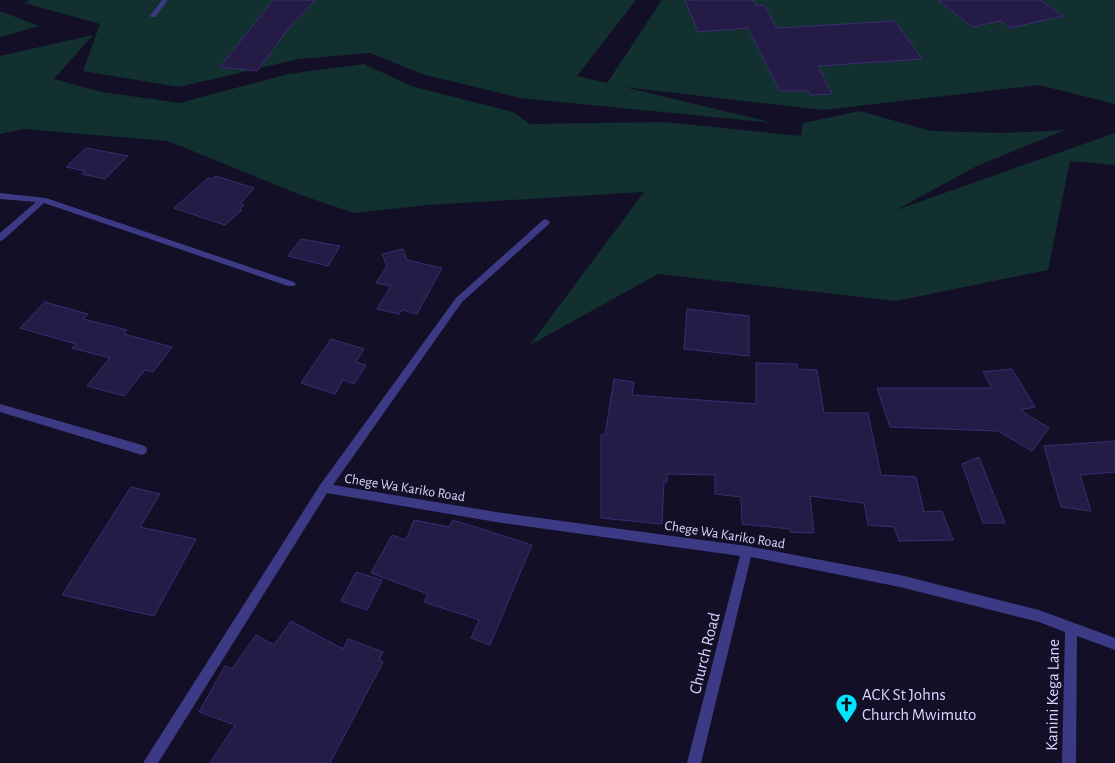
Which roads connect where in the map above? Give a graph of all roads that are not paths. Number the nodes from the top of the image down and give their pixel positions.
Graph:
1 (165, 0) edge
2 (153, 16) dead end
3 (0, 196) edge
4 (43, 200) junction
5 (546, 222) dead end
6 (0, 238) edge
7 (291, 284) dead end
8 (0, 408) edge
9 (142, 450) dead end
10 (324, 488) junction
11 (747, 551) junction
12 (1071, 628) junction
13 (1115, 644) edge
14 (150, 763) edge
15 (694, 763) edge
16 (1069, 763) edge

1 - 2 street
3 - 4 street
4 - 6 street
4 - 7 street
5 - 10 street, Chege Wa Kariko Road
8 - 9 street
10 - 11 street, Chege Wa Kariko Road
10 - 14 street, Chege Wa Kariko Road
11 - 12 street, Chege Wa Kariko Road
11 - 15 street, Church Road
12 - 13 street, Chege Wa Kariko Road
12 - 16 street, Kanini Kega Lane

